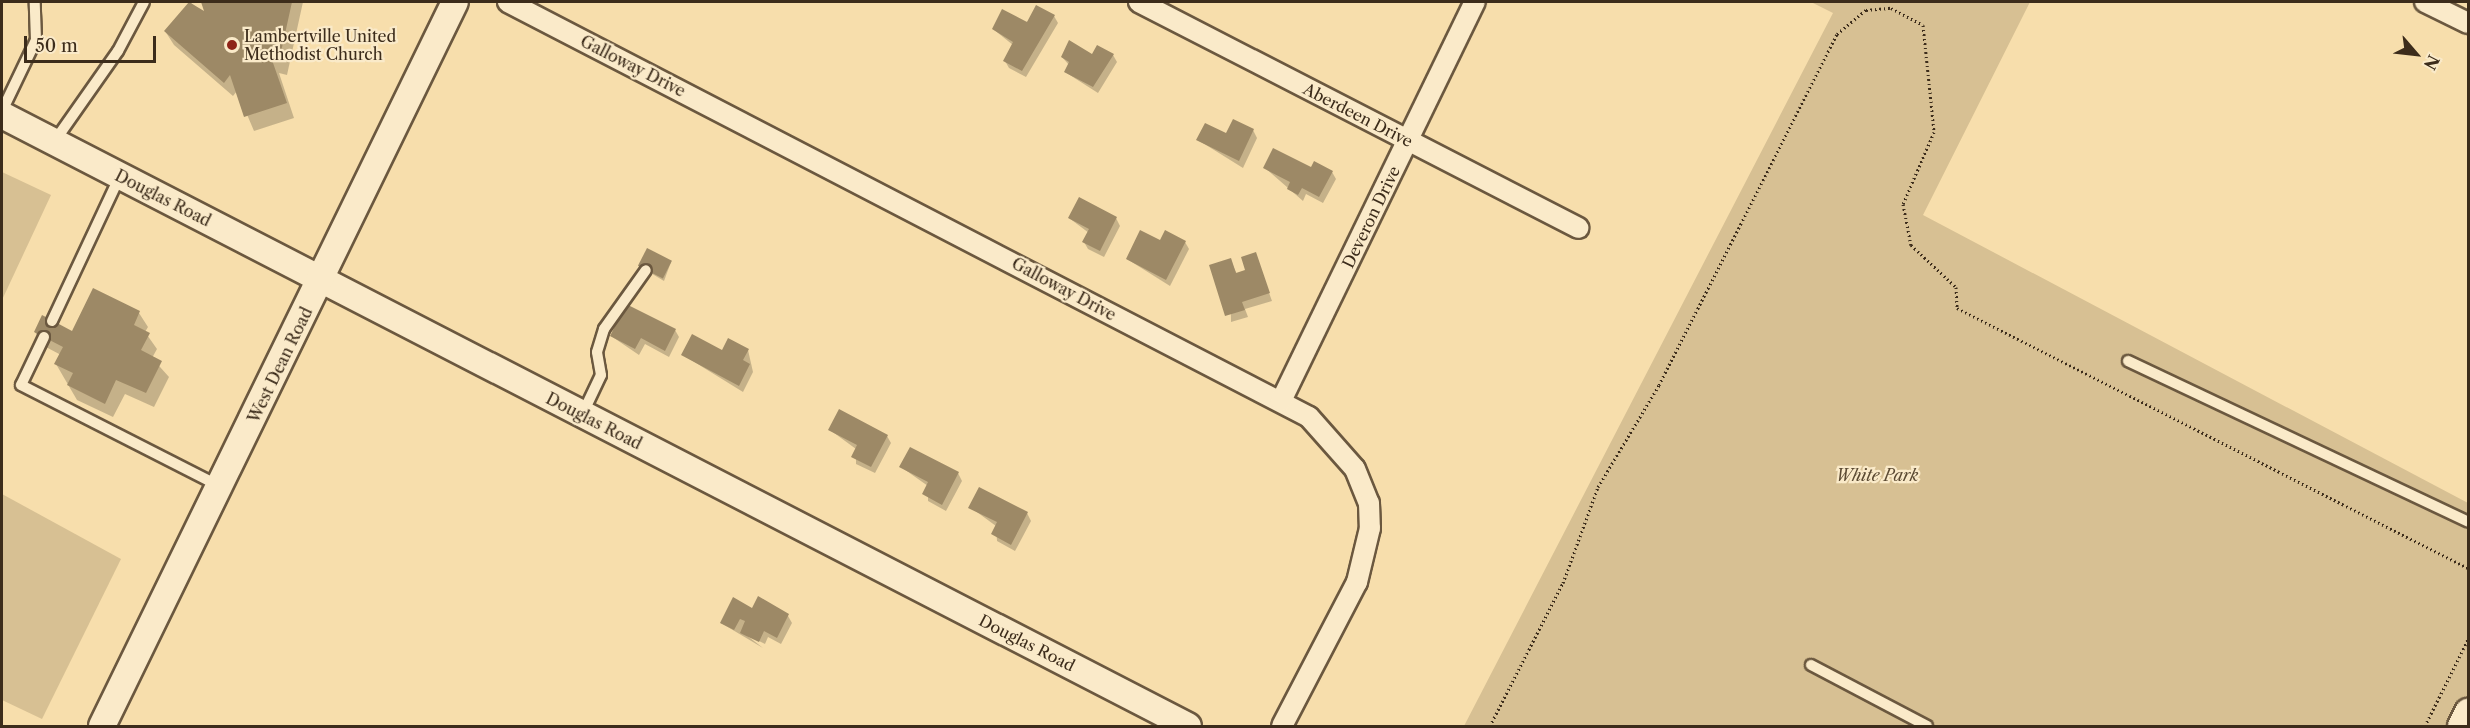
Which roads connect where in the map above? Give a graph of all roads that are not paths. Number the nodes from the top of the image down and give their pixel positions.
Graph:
1 (35, 2) edge
2 (144, 2) edge
3 (455, 2) edge
4 (508, 2) edge
5 (1139, 2) edge
6 (1475, 2) edge
7 (2426, 2) edge
8 (2469, 23) edge
9 (2, 113) edge
10 (1408, 140) junction
11 (54, 142) junction
12 (120, 176) junction
13 (1578, 228) dead end
14 (646, 270) dead end
15 (322, 280) junction
16 (52, 321) dead end
17 (44, 336) dead end
18 (2128, 361) dead end
19 (1281, 401) junction
20 (582, 415) junction
21 (220, 486) junction
22 (2469, 522) edge
23 (1812, 665) dead end
24 (2469, 712) edge
25 (102, 726) edge
26 (1188, 726) edge
27 (1282, 726) edge
28 (1927, 726) edge
29 (2462, 726) edge

1 - 9 lane
2 - 11 lane
3 - 15 street, West Dean Road
4 - 19 street, Galloway Drive
5 - 10 street, Aberdeen Drive
6 - 10 street, Deveron Drive
7 - 8 street
9 - 11 street, Douglas Road
10 - 13 street, Aberdeen Drive
10 - 19 street, Deveron Drive
11 - 12 street, Douglas Road
12 - 15 street, Douglas Road
12 - 16 lane
14 - 20 lane
15 - 20 street, Douglas Road
15 - 21 street, West Dean Road
17 - 21 lane
18 - 22 lane
19 - 27 street, Galloway Drive
20 - 26 street, Douglas Road
21 - 25 street, West Dean Road
23 - 28 lane
24 - 29 street

